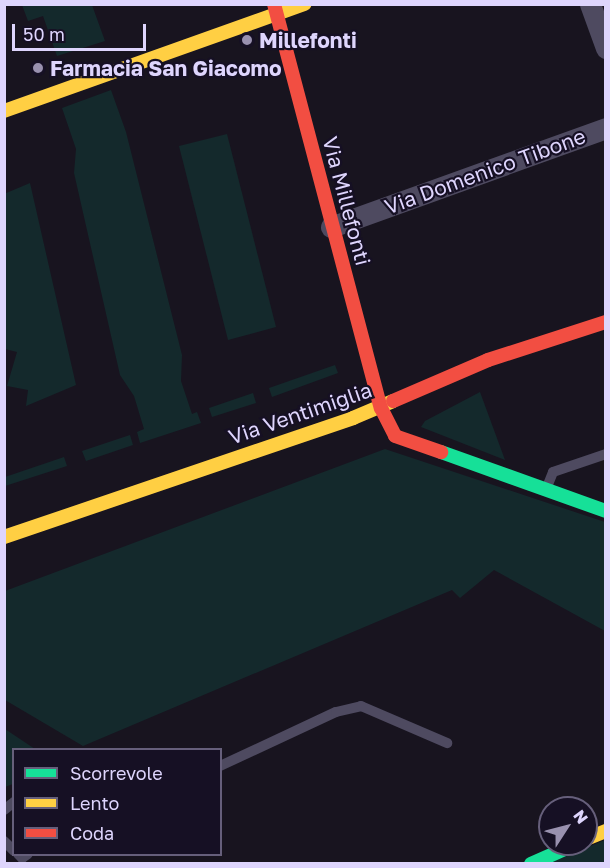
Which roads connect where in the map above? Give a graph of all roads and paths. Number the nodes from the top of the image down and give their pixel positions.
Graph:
1 (305, 4) edge
2 (590, 4) edge
3 (275, 10) edge
4 (606, 48) edge
5 (4, 111) edge
6 (606, 128) edge
7 (331, 227) junction
8 (606, 322) edge
9 (381, 408) junction
10 (606, 454) edge
11 (546, 490) junction
12 (606, 511) edge
13 (4, 537) edge
14 (447, 744) dead end
15 (222, 765) edge
16 (549, 856) edge
17 (531, 864) edge

1 - 3 street
2 - 4 street
3 - 5 street
3 - 7 street, Via Millefonti
6 - 7 street, Via Domenico Tibone
7 - 9 street, Via Millefonti
8 - 9 street, Via Ventimiglia
9 - 11 street, Via Millefonti
9 - 13 street, Via Ventimiglia
10 - 11 lane
11 - 12 street
14 - 15 lane
16 - 17 street

